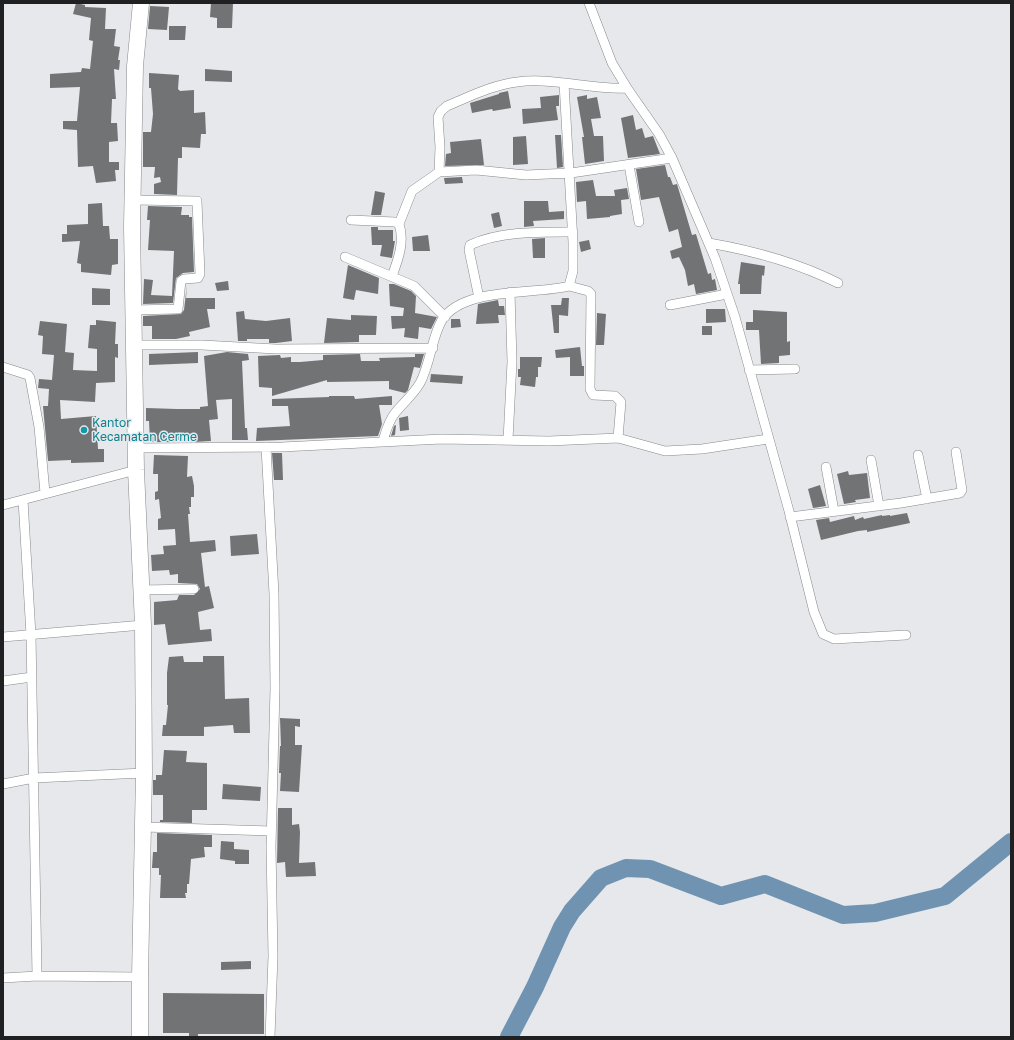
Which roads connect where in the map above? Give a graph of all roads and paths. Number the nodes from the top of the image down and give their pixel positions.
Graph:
1 (141, 3) edge
2 (589, 3) edge
3 (564, 83) junction
4 (627, 88) junction
5 (672, 158) junction
6 (629, 166) junction
7 (439, 172) junction
8 (571, 173) junction
9 (133, 200) junction
10 (351, 220) dead end
11 (639, 222) dead end
12 (399, 224) junction
13 (573, 232) junction
14 (709, 243) junction
15 (345, 257) dead end
16 (392, 276) junction
17 (838, 283) dead end
18 (569, 286) junction
19 (510, 292) junction
20 (727, 294) junction
21 (479, 298) junction
22 (670, 305) dead end
23 (133, 310) junction
24 (445, 317) junction
25 (134, 345) junction
26 (433, 348) junction
27 (3, 367) edge
28 (795, 369) dead end
29 (749, 370) junction
30 (618, 438) junction
31 (768, 439) junction
32 (508, 440) junction
33 (383, 441) junction
34 (266, 447) junction
35 (136, 448) junction
36 (956, 452) dead end
37 (918, 456) dead end
38 (870, 460) dead end
39 (826, 467) dead end
40 (136, 470) junction
41 (45, 493) junction
42 (927, 499) junction
43 (23, 500) junction
44 (3, 505) edge
45 (879, 506) junction
46 (834, 511) junction
47 (790, 517) junction
48 (194, 589) dead end
49 (142, 590) junction
50 (142, 625) junction
51 (31, 635) junction
52 (906, 635) dead end
53 (3, 637) edge
54 (32, 678) junction
55 (3, 681) edge
56 (144, 773) junction
57 (34, 778) junction
58 (3, 784) edge
59 (143, 827) junction
60 (272, 831) junction
61 (37, 976) junction
62 (140, 977) junction
63 (3, 978) edge
64 (140, 1037) edge
65 (270, 1037) edge

1 - 9 highway
2 - 4 street
3 - 4 street
3 - 7 street
3 - 8 street
4 - 5 street
5 - 6 street
5 - 14 street
6 - 8 street
6 - 11 street
7 - 8 street
7 - 12 street
8 - 13 street
9 - 23 highway
9 - 23 street
10 - 12 street
12 - 16 street
13 - 18 street
13 - 21 street
14 - 17 street
14 - 20 street
15 - 16 street
16 - 24 street
18 - 19 street
18 - 30 street
19 - 21 street
19 - 32 street
20 - 22 street
20 - 29 street
21 - 24 street
23 - 25 highway
24 - 26 street
25 - 26 street
25 - 35 highway
26 - 33 street
27 - 41 street
28 - 29 street
29 - 31 street
30 - 31 street
30 - 32 street
31 - 47 street
32 - 33 street
33 - 34 street
34 - 35 street
34 - 60 street
35 - 40 highway
36 - 42 street
37 - 42 street
38 - 45 street
39 - 46 street
40 - 41 street
40 - 49 highway
41 - 43 street
42 - 45 street
43 - 44 street
43 - 51 street
45 - 46 street
46 - 47 street
47 - 52 street
48 - 49 street
49 - 50 highway
50 - 51 street
50 - 56 highway
51 - 53 street
51 - 54 street
54 - 55 street
54 - 57 street
56 - 57 street
56 - 59 highway
57 - 58 street
57 - 61 street
59 - 60 street
59 - 62 highway
60 - 65 street
61 - 62 street
61 - 63 street
62 - 64 highway

